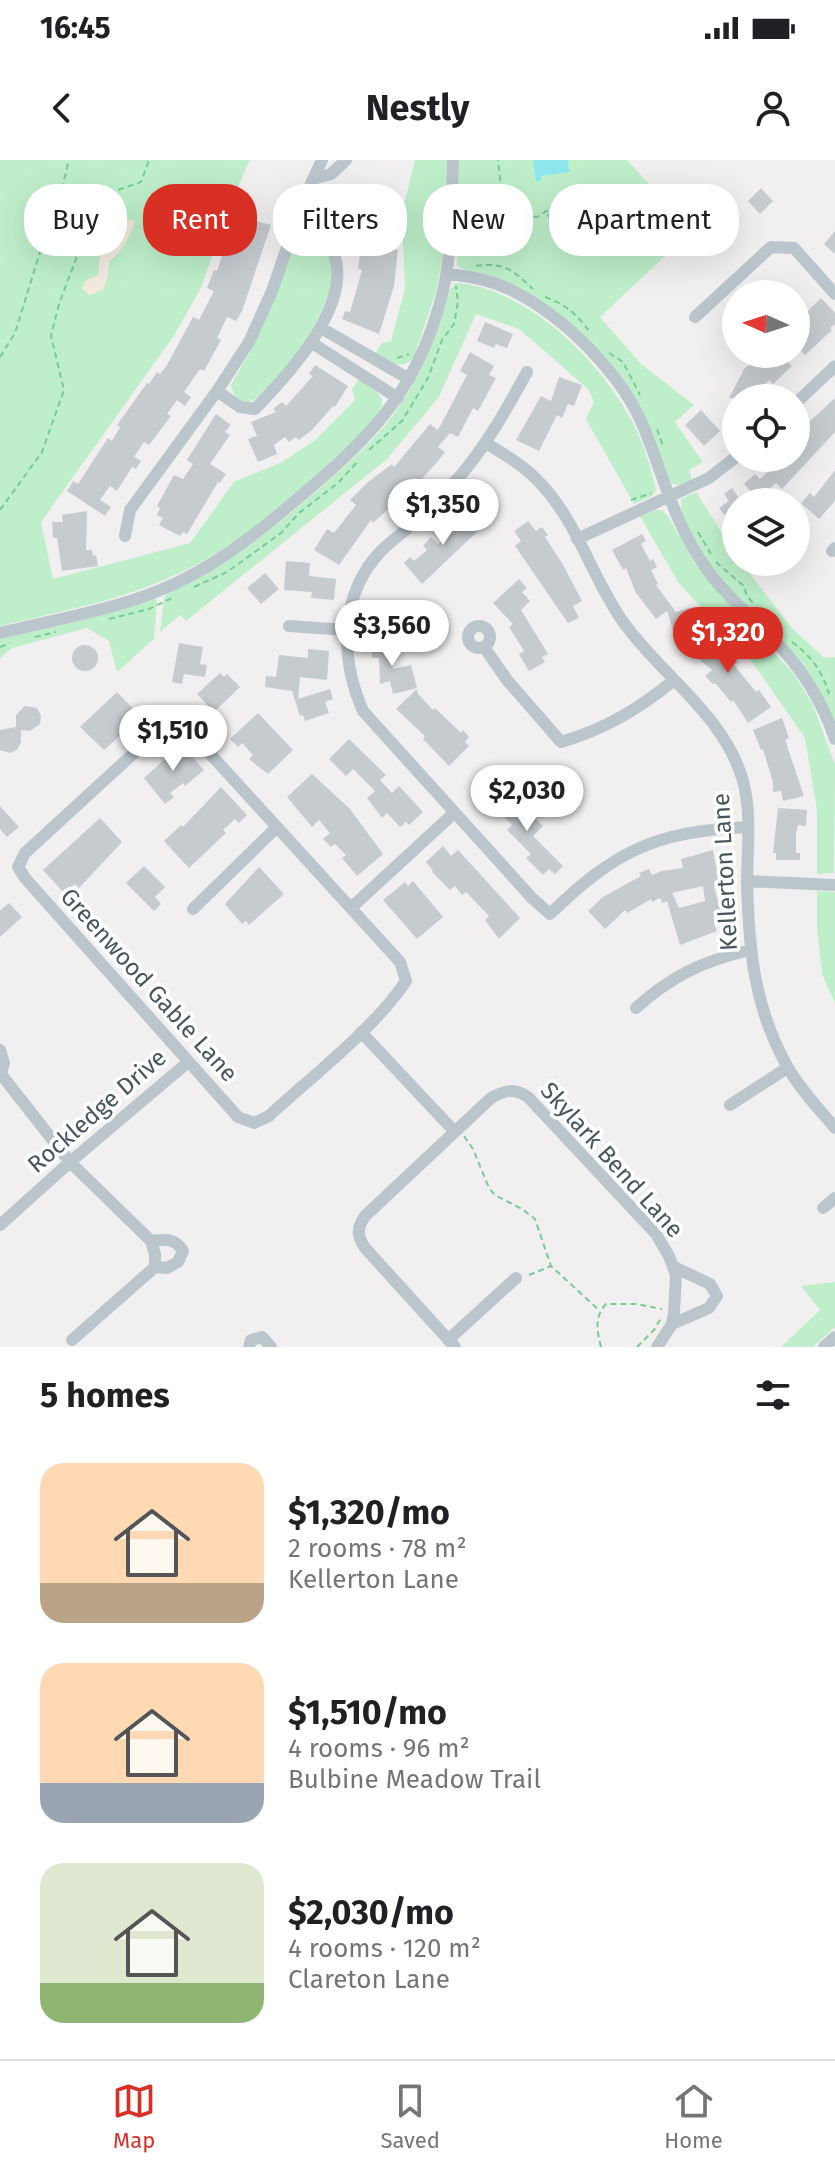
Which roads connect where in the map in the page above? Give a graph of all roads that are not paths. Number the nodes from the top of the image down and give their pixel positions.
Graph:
1 (322, 160) edge
2 (346, 160) edge
3 (453, 160) edge
4 (313, 179) junction
5 (311, 184) edge
6 (285, 256) edge
7 (335, 256) edge
8 (451, 275) junction
9 (835, 294) edge
10 (695, 317) dead end
11 (321, 328) junction
12 (312, 343) junction
13 (361, 351) junction
14 (835, 366) edge
15 (352, 367) junction
16 (527, 372) dead end
17 (409, 379) junction
18 (810, 390) edge
19 (217, 391) junction
20 (398, 398) junction
21 (486, 443) junction
22 (722, 468) edge
23 (668, 498) junction
24 (125, 536) dead end
25 (577, 539) junction
26 (289, 626) dead end
27 (346, 630) junction
28 (0, 633) edge
29 (484, 647) dead end
30 (673, 681) junction
31 (835, 739) edge
32 (454, 813) junction
33 (277, 827) junction
34 (747, 827) junction
35 (747, 881) junction
36 (835, 885) edge
37 (352, 907) junction
38 (193, 909) dead end
39 (749, 950) junction
40 (636, 1008) dead end
41 (361, 1032) junction
42 (0, 1050) edge
43 (187, 1063) junction
44 (787, 1068) junction
45 (0, 1074) edge
46 (730, 1105) dead end
47 (835, 1128) edge
48 (457, 1131) junction
49 (70, 1162) junction
50 (835, 1198) edge
51 (823, 1208) dead end
52 (0, 1225) edge
53 (154, 1254) junction
54 (674, 1267) junction
55 (516, 1278) road end
56 (672, 1324) junction
57 (835, 1337) edge
58 (72, 1340) dead end
59 (267, 1342) edge
60 (451, 1343) edge
61 (249, 1347) edge
62 (657, 1347) edge
63 (824, 1347) edge

1 - 4 street
2 - 4 street
3 - 8 street
4 - 5 street
6 - 19 street
7 - 11 street
8 - 17 street
8 - 23 street
9 - 10 street
11 - 12 street
11 - 13 street
12 - 15 street
12 - 19 street
13 - 15 street
13 - 17 street
14 - 18 street
15 - 20 street
16 - 21 street
17 - 20 street
19 - 24 street
20 - 28 street
21 - 25 street, Kellerton Lane
21 - 27 street
22 - 23 street
23 - 25 street
23 - 31 street
25 - 30 street, Kellerton Lane
26 - 27 street
27 - 32 street
29 - 30 street
30 - 34 street, Kellerton Lane
32 - 34 street
32 - 37 street
33 - 37 street
33 - 38 street
33 - 43 street, Greenwood Gable Lane
34 - 35 street, Kellerton Lane
35 - 36 street
35 - 39 street, Kellerton Lane
37 - 41 street
39 - 40 street
39 - 44 street, Kellerton Lane
41 - 43 street, Greenwood Gable Lane
41 - 48 street
42 - 45 street
43 - 49 street, Rockledge Drive
44 - 46 street
44 - 47 street, Kellerton Lane
45 - 49 street
48 - 54 street, Skylark Bend Lane
48 - 60 street
49 - 52 street, Rockledge Drive
49 - 53 street
50 - 51 street
53 - 53 street
53 - 58 street
54 - 56 street, Skylark Bend Lane
54 - 56 street, Skylark Bend Lane
55 - 60 street
56 - 62 street
57 - 63 street
59 - 61 street

